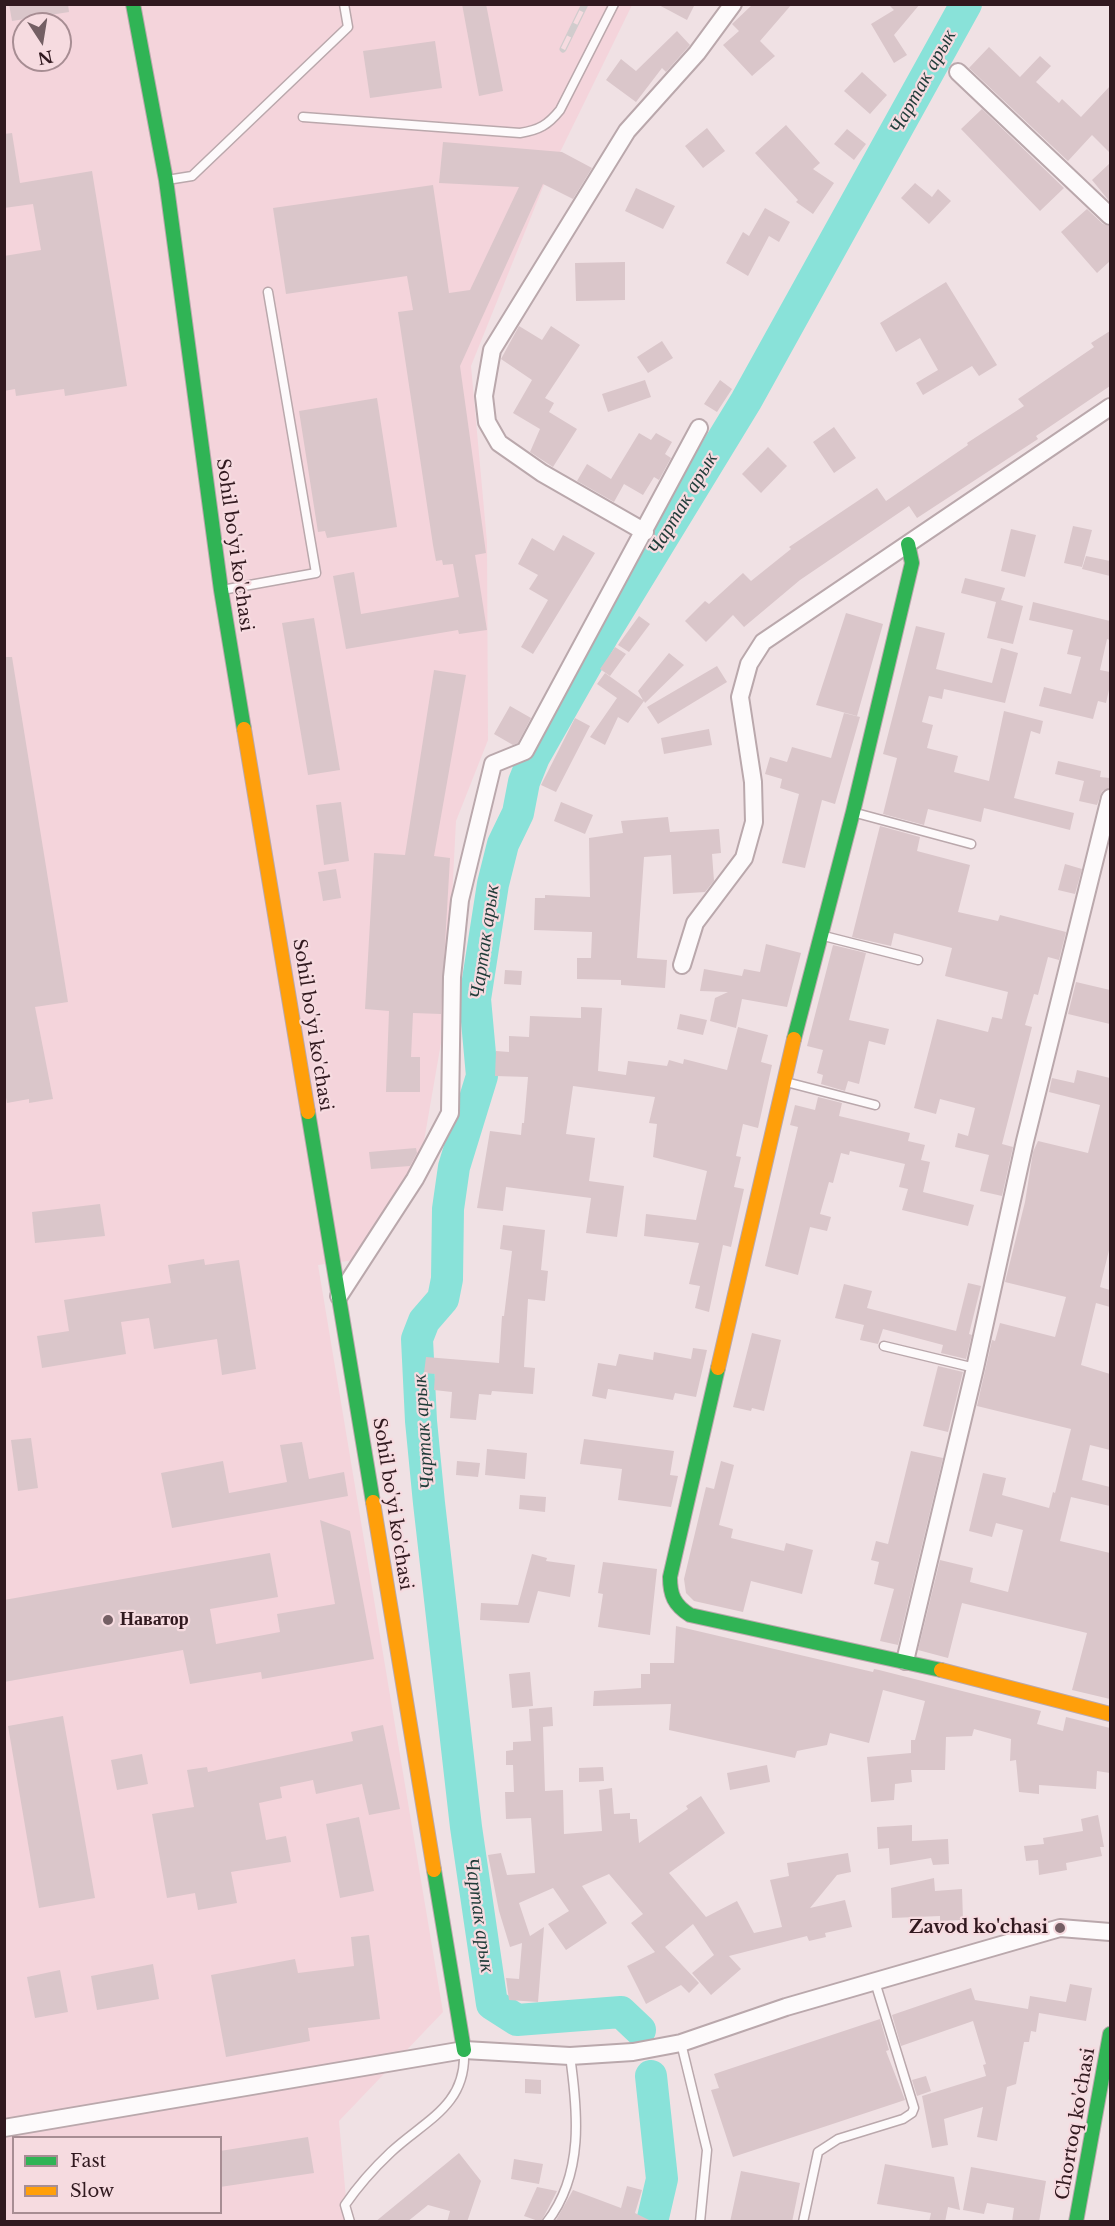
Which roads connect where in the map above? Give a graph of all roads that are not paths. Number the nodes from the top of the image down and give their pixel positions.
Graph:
1 (133, 4) edge
2 (344, 4) edge
3 (614, 4) edge
4 (733, 4) edge
5 (958, 72) dead end
6 (303, 117) dead end
7 (166, 180) junction
8 (1110, 216) edge
9 (268, 292) dead end
10 (1110, 407) edge
11 (699, 428) dead end
12 (645, 532) junction
13 (908, 544) junction
14 (221, 590) junction
15 (1110, 798) edge
16 (853, 812) junction
17 (971, 844) dead end
18 (821, 935) junction
19 (918, 960) dead end
20 (682, 965) dead end
21 (783, 1081) junction
22 (875, 1105) dead end
23 (339, 1296) junction
24 (884, 1346) dead end
25 (975, 1368) junction
26 (905, 1661) junction
27 (1110, 1714) edge
28 (1110, 1932) edge
29 (875, 1982) junction
30 (1110, 2034) edge
31 (681, 2043) junction
32 (464, 2050) junction
33 (570, 2056) junction
34 (4, 2127) edge
35 (350, 2222) edge
36 (547, 2222) edge
37 (700, 2222) edge
38 (803, 2222) edge
39 (1076, 2222) edge

1 - 7 street, Sohil bo'yi ko'chasi
2 - 7 lane
3 - 6 lane
4 - 12 street
5 - 8 street
7 - 14 street, Sohil bo'yi ko'chasi
9 - 14 lane
10 - 13 street
11 - 12 street
12 - 23 street
13 - 16 street
13 - 20 street
14 - 23 street, Sohil bo'yi ko'chasi
15 - 25 street
16 - 17 lane
16 - 18 street
18 - 19 lane
18 - 21 street
21 - 22 lane
21 - 26 street
23 - 32 street, Sohil bo'yi ko'chasi
24 - 25 lane
25 - 26 street
26 - 27 street
28 - 29 street
29 - 31 street
29 - 38 lane
30 - 39 street, Chortoq ko'chasi
31 - 33 street
31 - 37 lane
32 - 33 street
32 - 34 street
32 - 35 lane
33 - 36 lane

